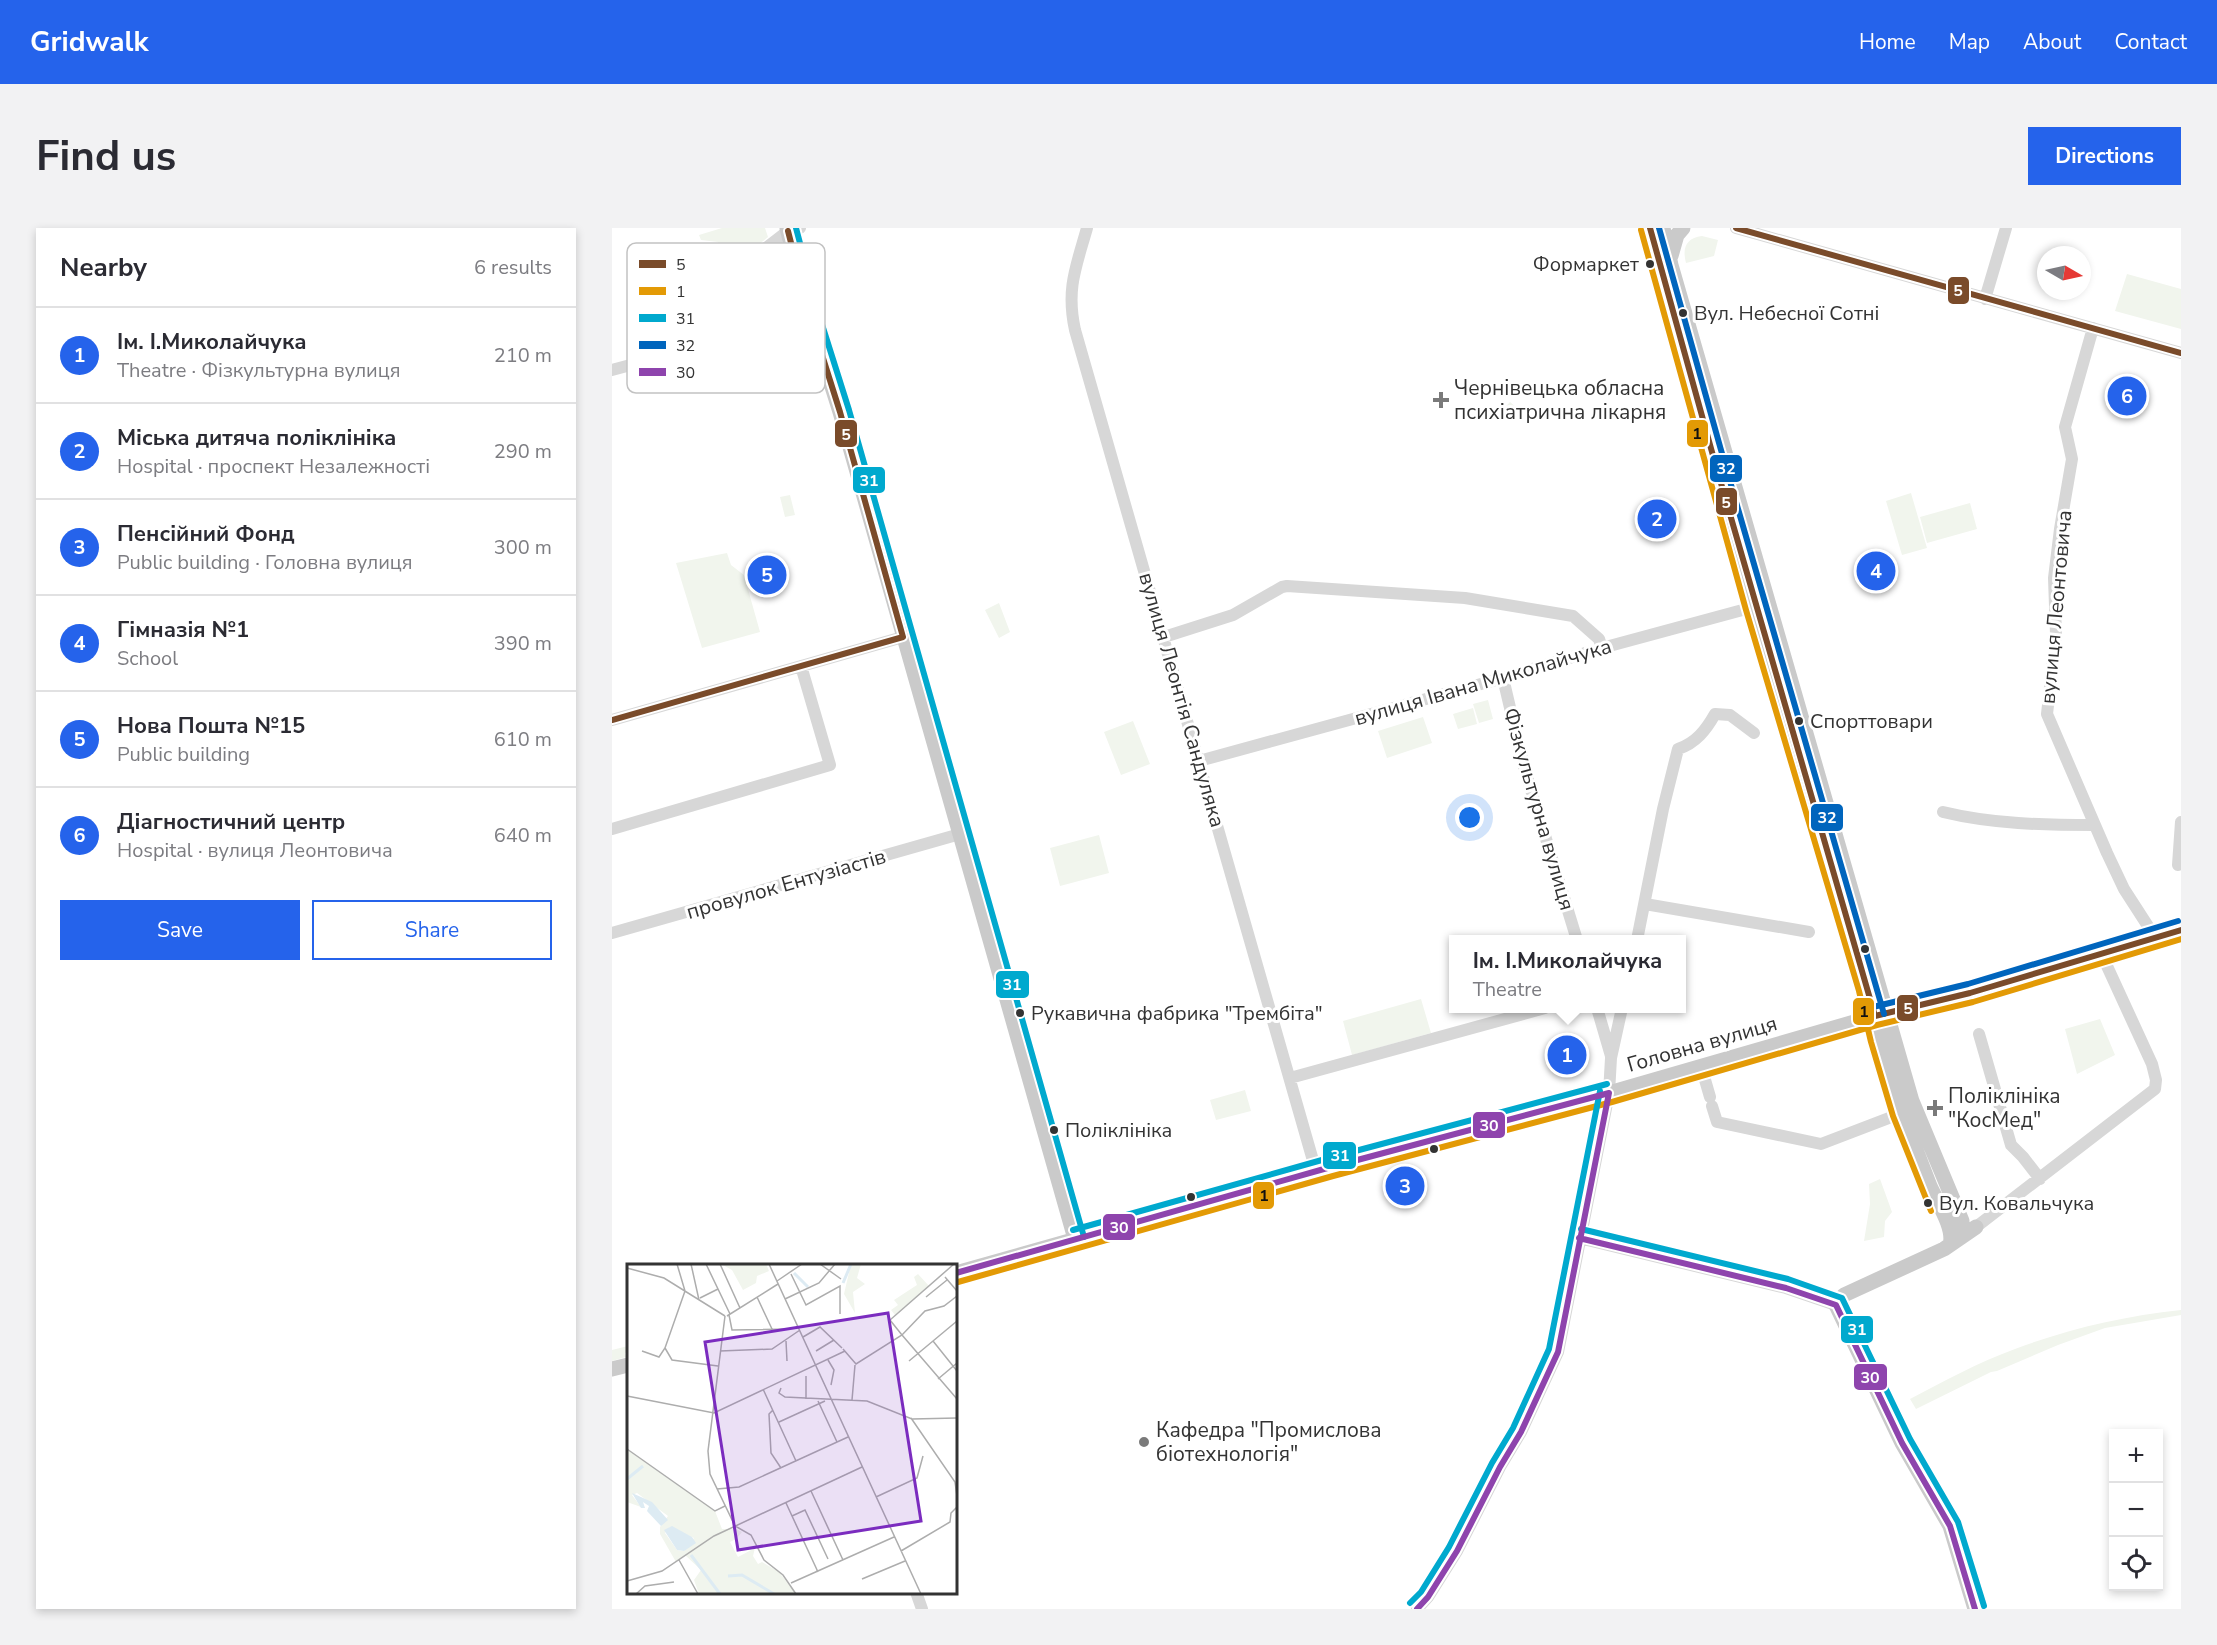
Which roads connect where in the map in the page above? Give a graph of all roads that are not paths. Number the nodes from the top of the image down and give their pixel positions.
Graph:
1 (1087, 228) edge
2 (1650, 228) edge
3 (1663, 228) edge
4 (1683, 228) edge
5 (1736, 228) edge
6 (2006, 228) edge
7 (792, 229) edge
8 (773, 243) edge
9 (1671, 265) junction
10 (1985, 299) junction
11 (2093, 328) junction
12 (2181, 353) edge
13 (825, 364) edge
14 (627, 366) edge
15 (612, 370) edge
16 (1761, 605) junction
17 (903, 637) junction
18 (1164, 637) junction
19 (1602, 648) junction
20 (801, 666) junction
21 (1503, 678) junction
22 (612, 720) edge
23 (1754, 734) dead end
24 (1199, 761) junction
25 (1943, 812) dead end
26 (2181, 822) edge
27 (2094, 825) junction
28 (612, 829) edge
29 (960, 834) junction
30 (2178, 865) dead end
31 (1645, 904) junction
32 (2181, 930) edge
33 (1809, 932) dead end
34 (612, 933) edge
35 (1576, 935) edge
36 (1638, 935) edge
37 (2155, 938) junction
38 (2101, 953) junction
39 (1527, 1013) edge
40 (1599, 1013) edge
41 (1621, 1013) edge
42 (1881, 1015) junction
43 (1979, 1034) dead end
44 (1611, 1058) junction
45 (1701, 1066) junction
46 (1290, 1078) junction
47 (1609, 1093) junction
48 (1902, 1113) junction
49 (1316, 1171) junction
50 (2040, 1179) junction
51 (1962, 1232) junction
52 (1579, 1238) junction
53 (1075, 1239) junction
54 (957, 1273) edge
55 (1836, 1305) junction
56 (627, 1365) edge
57 (612, 1370) edge
58 (916, 1594) edge
59 (922, 1609) edge
60 (1417, 1609) edge
61 (1975, 1609) edge

1 - 18 street, вулиця Леонтія Сандуляка
2 - 16 main road
3 - 9 main road
4 - 9 main road
5 - 10 street
6 - 10 street
7 - 8 street
9 - 16 main road
10 - 11 street
11 - 12 street
11 - 27 street, вулиця Леонтовича
13 - 17 main road
14 - 15 street
16 - 19 street, вулиця Івана Миколайчука
16 - 42 main road
17 - 20 street
17 - 29 main road
18 - 19 street
18 - 24 street, вулиця Леонтія Сандуляка
19 - 21 street, вулиця Івана Миколайчука
20 - 22 street
20 - 28 street
21 - 24 street, вулиця Івана Миколайчука
21 - 35 street, Фізкультурна вулиця
23 - 31 street
24 - 46 street, вулиця Леонтія Сандуляка
25 - 27 street
26 - 30 street
27 - 37 street, вулиця Леонтовича
29 - 34 street, провулок Ентузіастів
29 - 53 main road
31 - 33 street
31 - 36 street
32 - 37 main road, Головна вулиця
37 - 38 main road, Головна вулиця
38 - 42 main road, Головна вулиця
38 - 50 street
39 - 46 street
40 - 44 street
41 - 44 street
42 - 45 main road, Головна вулиця
42 - 48 main road
42 - 51 main road
43 - 50 street
44 - 47 street
45 - 47 main road, Головна вулиця
45 - 48 street
46 - 49 street, вулиця Леонтія Сандуляка
47 - 49 main road, Головна вулиця
47 - 52 street
48 - 51 main road
49 - 53 main road, Головна вулиця
50 - 51 street
51 - 55 main road
52 - 55 street
52 - 60 street
53 - 54 main road, Головна вулиця
55 - 61 main road
56 - 57 main road
58 - 59 street

